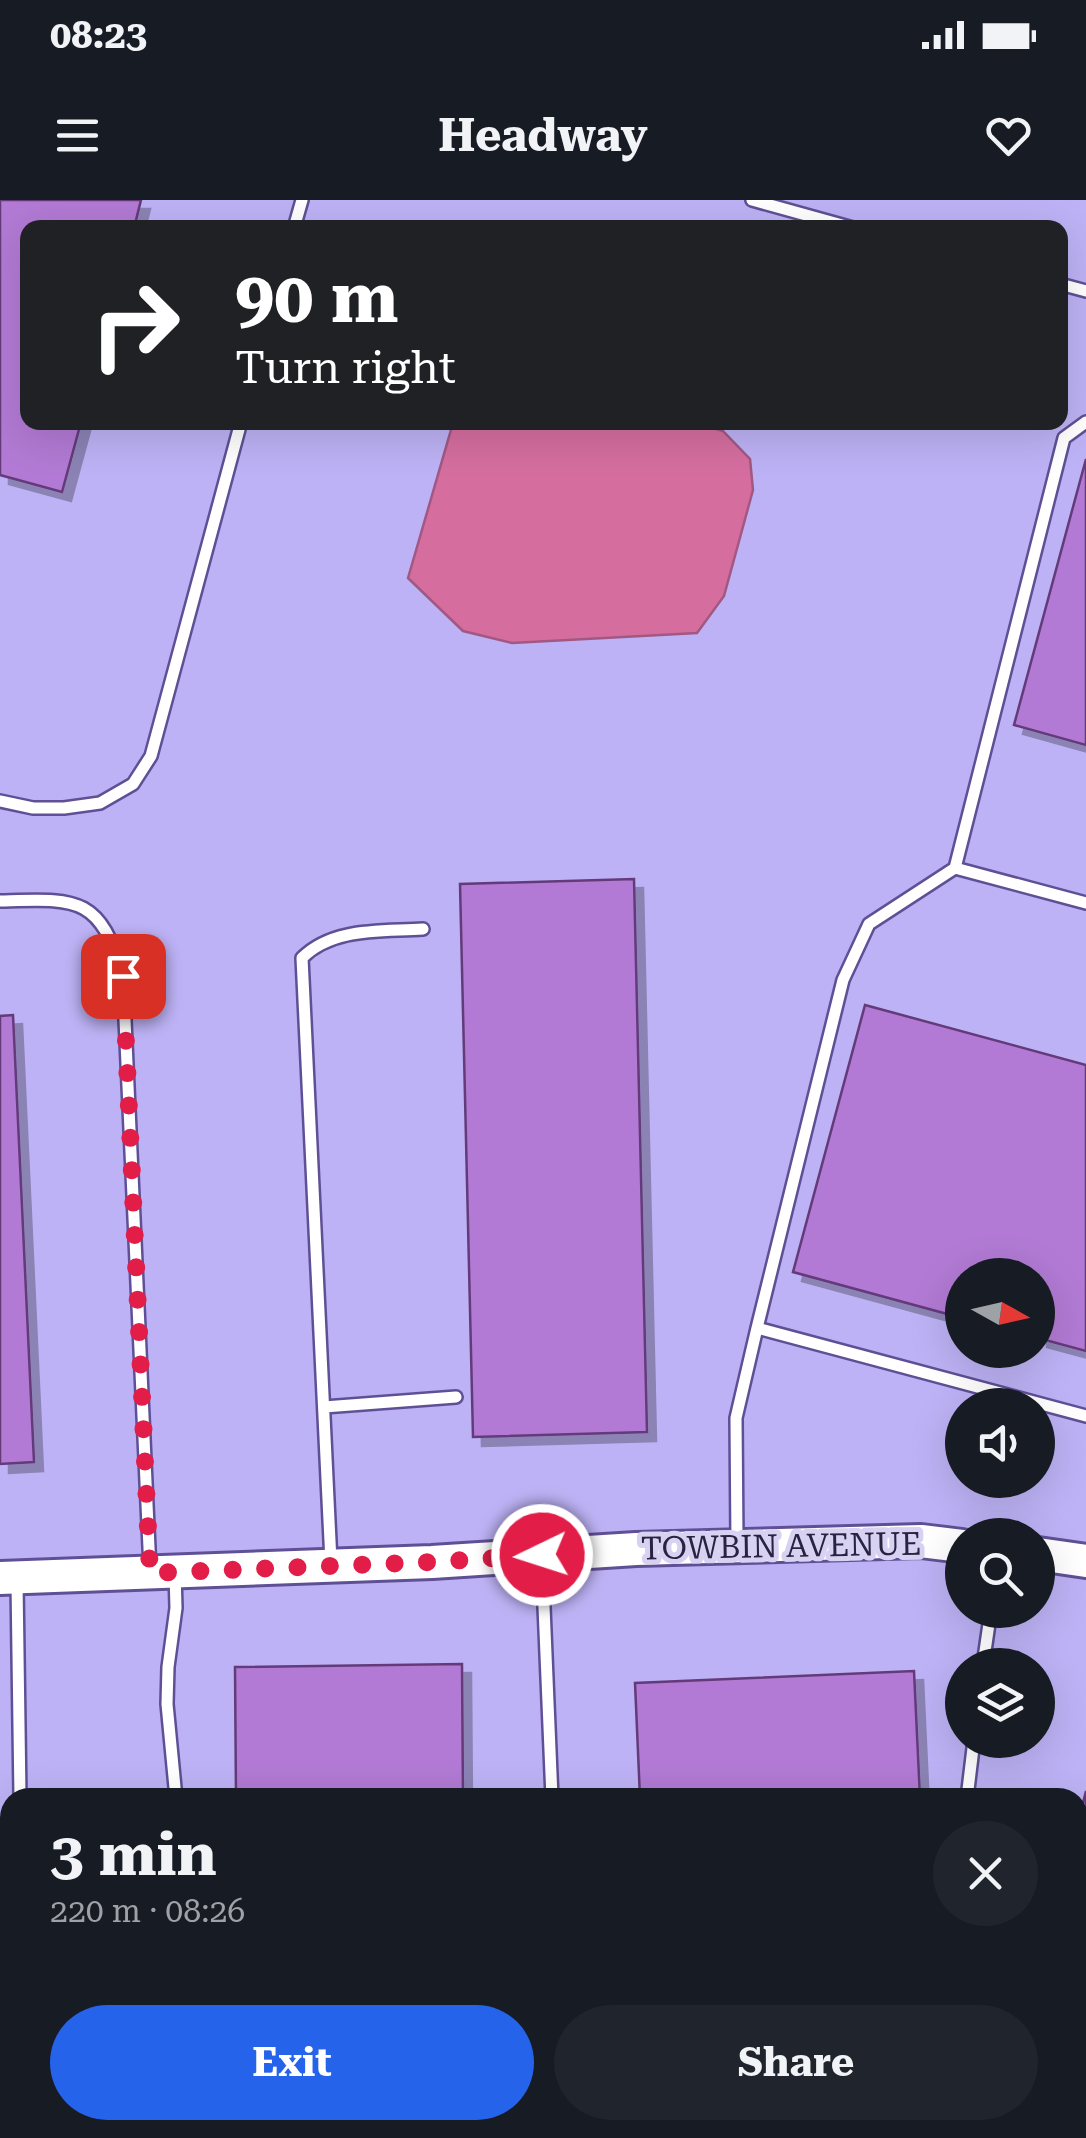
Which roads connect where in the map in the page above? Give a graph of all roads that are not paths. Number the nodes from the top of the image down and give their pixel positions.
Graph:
1 (752, 200) edge
2 (824, 220) edge
3 (1086, 422) edge
4 (240, 430) edge
5 (0, 801) edge
6 (955, 868) junction
7 (0, 902) edge
8 (1086, 903) edge
9 (423, 929) dead end
10 (757, 1328) junction
11 (456, 1398) dead end
12 (324, 1408) junction
13 (1086, 1416) edge
14 (945, 1544) edge
15 (738, 1546) junction
16 (542, 1555) junction
17 (1055, 1557) edge
18 (1086, 1562) edge
19 (332, 1566) junction
20 (162, 1572) junction
21 (8, 1578) edge
22 (972, 1758) edge
23 (19, 1788) edge
24 (175, 1788) edge
25 (552, 1788) edge
26 (968, 1788) edge

1 - 2 lane
3 - 6 lane
4 - 5 lane
6 - 8 lane
6 - 10 lane
7 - 20 lane
9 - 12 lane
10 - 13 lane
10 - 15 lane
11 - 12 lane
12 - 19 lane
14 - 15 street, TOWBIN AVENUE
15 - 16 street, TOWBIN AVENUE
16 - 19 street, TOWBIN AVENUE
16 - 25 lane
17 - 18 street
19 - 20 street, TOWBIN AVENUE
20 - 21 street, TOWBIN AVENUE
20 - 24 lane
21 - 23 lane
22 - 26 lane

